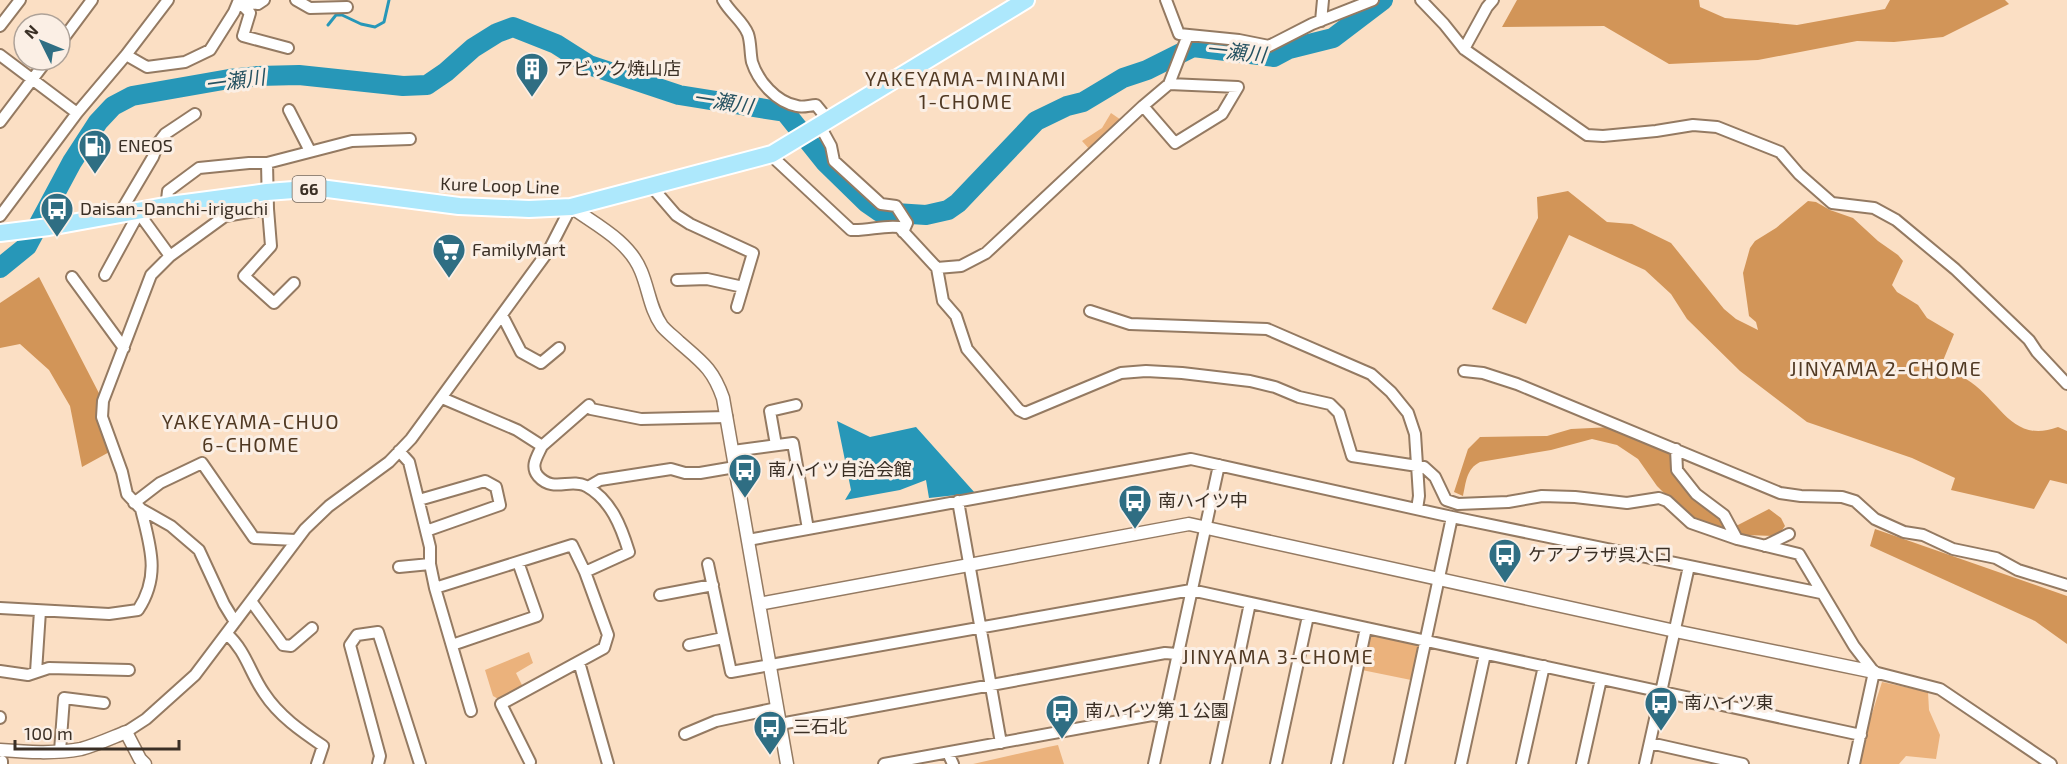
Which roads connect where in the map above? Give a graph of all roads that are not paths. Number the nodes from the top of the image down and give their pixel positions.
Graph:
1 (20, 0) edge
2 (92, 0) edge
3 (168, 0) edge
4 (264, 0) edge
5 (296, 0) edge
6 (723, 0) edge
7 (1026, 0) edge
8 (1166, 0) edge
9 (1323, 0) edge
10 (1373, 0) edge
11 (1421, 0) edge
12 (1493, 0) edge
13 (239, 1) edge
14 (347, 7) dead end
15 (1321, 21) junction
16 (0, 26) edge
17 (72, 27) edge
18 (1188, 35) junction
19 (288, 48) dead end
20 (1464, 49) junction
21 (0, 55) edge
22 (126, 55) junction
23 (38, 72) edge
24 (32, 79) junction
25 (1169, 84) junction
26 (1143, 106) junction
27 (289, 110) dead end
28 (77, 113) junction
29 (195, 114) dead end
30 (0, 122) edge
31 (821, 125) junction
32 (410, 139) dead end
33 (310, 151) junction
34 (772, 154) junction
35 (267, 163) junction
36 (651, 186) junction
37 (268, 201) junction
38 (170, 205) junction
39 (571, 207) junction
40 (132, 212) junction
41 (0, 216) edge
42 (7, 232) edge
43 (903, 232) junction
44 (170, 256) junction
45 (937, 268) junction
46 (105, 275) dead end
47 (72, 277) dead end
48 (677, 280) dead end
49 (294, 283) dead end
50 (742, 287) junction
51 (737, 307) dead end
52 (1090, 311) dead end
53 (502, 315) junction
54 (124, 348) junction
55 (559, 348) dead end
56 (1464, 371) dead end
57 (2067, 384) edge
58 (442, 398) junction
59 (796, 405) dead end
60 (727, 417) junction
61 (776, 445) junction
62 (542, 447) junction
63 (1676, 449) junction
64 (733, 451) junction
65 (399, 452) junction
66 (1219, 465) junction
67 (1417, 465) junction
68 (735, 467) junction
69 (588, 487) junction
70 (419, 500) junction
71 (958, 501) junction
72 (137, 506) junction
73 (1417, 509) junction
74 (1452, 517) junction
75 (1204, 527) junction
76 (808, 529) junction
77 (426, 531) junction
78 (1789, 534) dead end
79 (1737, 539) junction
80 (296, 540) junction
81 (748, 540) junction
82 (1765, 546) junction
83 (518, 562) junction
84 (430, 564) junction
85 (708, 564) dead end
86 (969, 565) junction
87 (1689, 566) junction
88 (399, 567) dead end
89 (585, 572) junction
90 (1440, 578) junction
91 (713, 585) junction
92 (2067, 585) edge
93 (435, 588) junction
94 (1191, 590) junction
95 (1821, 593) junction
96 (660, 596) dead end
97 (251, 601) junction
98 (1250, 603) junction
99 (759, 604) junction
100 (0, 608) edge
101 (40, 610) junction
102 (1308, 616) junction
103 (235, 622) junction
104 (312, 628) dead end
105 (980, 628) junction
106 (1366, 628) junction
107 (1675, 631) junction
108 (227, 634) junction
109 (723, 638) junction
110 (1426, 641) junction
111 (452, 645) junction
112 (689, 645) dead end
113 (1177, 654) junction
114 (1485, 654) junction
115 (579, 662) junction
116 (770, 666) junction
117 (1544, 666) junction
118 (129, 670) dead end
119 (0, 671) edge
120 (36, 672) junction
121 (1874, 672) junction
122 (1601, 679) junction
123 (990, 685) junction
124 (1661, 692) junction
125 (104, 703) dead end
126 (777, 708) junction
127 (471, 711) dead end
128 (1164, 717) junction
129 (780, 724) junction
130 (126, 732) junction
131 (685, 734) dead end
132 (1861, 735) junction
133 (1001, 743) junction
134 (1650, 743) junction
135 (60, 751) junction
136 (948, 753) junction
137 (1, 758) edge
138 (530, 762) dead end
139 (145, 764) edge
140 (317, 764) edge
141 (378, 764) edge
142 (420, 764) edge
143 (608, 764) edge
144 (787, 764) edge
145 (884, 764) edge
146 (953, 764) edge
147 (1154, 764) edge
148 (1216, 764) edge
149 (1276, 764) edge
150 (1336, 764) edge
151 (1399, 764) edge
152 (1461, 764) edge
153 (1522, 764) edge
154 (1582, 764) edge
155 (1645, 764) edge
156 (1743, 764) edge
157 (1854, 764) edge
158 (2051, 764) edge

1 - 16 street
2 - 17 street
3 - 22 street
4 - 13 street
5 - 14 street
6 - 31 street
7 - 31 main road, Kure Loop Line / 66
8 - 18 street
9 - 15 street
10 - 15 street
11 - 20 street
12 - 20 street
13 - 19 street
13 - 22 street
15 - 18 street
18 - 25 street
20 - 57 street
21 - 24 street
22 - 28 street
23 - 24 street
24 - 28 street
24 - 30 street
25 - 26 street
25 - 26 street
26 - 45 street
27 - 33 street
28 - 41 street
29 - 40 street
31 - 34 main road, Kure Loop Line / 66
31 - 43 street
32 - 33 street
33 - 35 street
34 - 36 main road, Kure Loop Line / 66
34 - 43 street
35 - 37 street
35 - 38 street
36 - 39 main road, Kure Loop Line / 66
36 - 50 street
37 - 38 main road, Kure Loop Line / 66
37 - 39 main road, Kure Loop Line / 66
37 - 44 street
37 - 49 street
38 - 40 main road, Kure Loop Line / 66
39 - 53 street
39 - 60 street
40 - 42 main road, Kure Loop Line / 66
40 - 44 street
40 - 46 street
43 - 45 street
44 - 54 street
45 - 67 street
47 - 54 street
48 - 50 street
50 - 51 street
52 - 67 street
53 - 55 street
53 - 58 street
54 - 72 street
56 - 63 street
58 - 62 street
58 - 65 street
59 - 61 street
60 - 62 street
60 - 64 street
61 - 64 street
61 - 76 street
62 - 69 street
63 - 79 street
63 - 92 street
64 - 68 street
65 - 70 street
65 - 80 street
66 - 71 street
66 - 73 street
66 - 75 street
67 - 73 street
67 - 79 street
68 - 69 street
68 - 81 street
69 - 89 street
70 - 77 street
70 - 77 street
71 - 76 street
71 - 86 street
72 - 80 street
72 - 101 street
72 - 103 street
73 - 74 street
74 - 87 street
74 - 90 street
75 - 86 street
75 - 90 street
75 - 94 street
76 - 81 street
77 - 84 street
78 - 82 street
79 - 82 street
80 - 97 street
81 - 99 street
82 - 95 street
83 - 89 street
83 - 93 street
83 - 111 street
84 - 88 street
84 - 93 street
85 - 91 street
86 - 99 street
86 - 105 street
87 - 95 street
87 - 107 street
89 - 115 street
90 - 107 street
90 - 110 street
91 - 96 street
91 - 109 street
93 - 111 street
94 - 98 street
94 - 105 street
94 - 113 street
95 - 121 street
97 - 103 street
97 - 104 street
98 - 102 street
98 - 148 street
99 - 116 street
100 - 101 street
101 - 120 street
102 - 106 street
102 - 149 street
103 - 108 street
105 - 116 street
105 - 123 street
106 - 110 street
106 - 150 street
107 - 121 street
107 - 124 street
108 - 130 street
108 - 140 street
109 - 112 street
109 - 116 street
110 - 114 street
110 - 151 street
111 - 127 street
113 - 123 street
113 - 128 street
114 - 117 street
114 - 152 street
115 - 138 street
115 - 143 street
116 - 126 street
117 - 122 street
117 - 153 street
118 - 120 street
119 - 120 street
121 - 132 street
121 - 158 street
122 - 124 street
122 - 154 street
123 - 129 street
123 - 133 street
124 - 132 street
124 - 134 street
125 - 135 street
126 - 129 street
126 - 131 street
128 - 133 street
128 - 147 street
129 - 144 street
130 - 135 street
130 - 139 street
132 - 157 street
133 - 136 street
134 - 155 street
134 - 156 street
135 - 137 street
136 - 145 street
136 - 146 street
141 - 142 street

